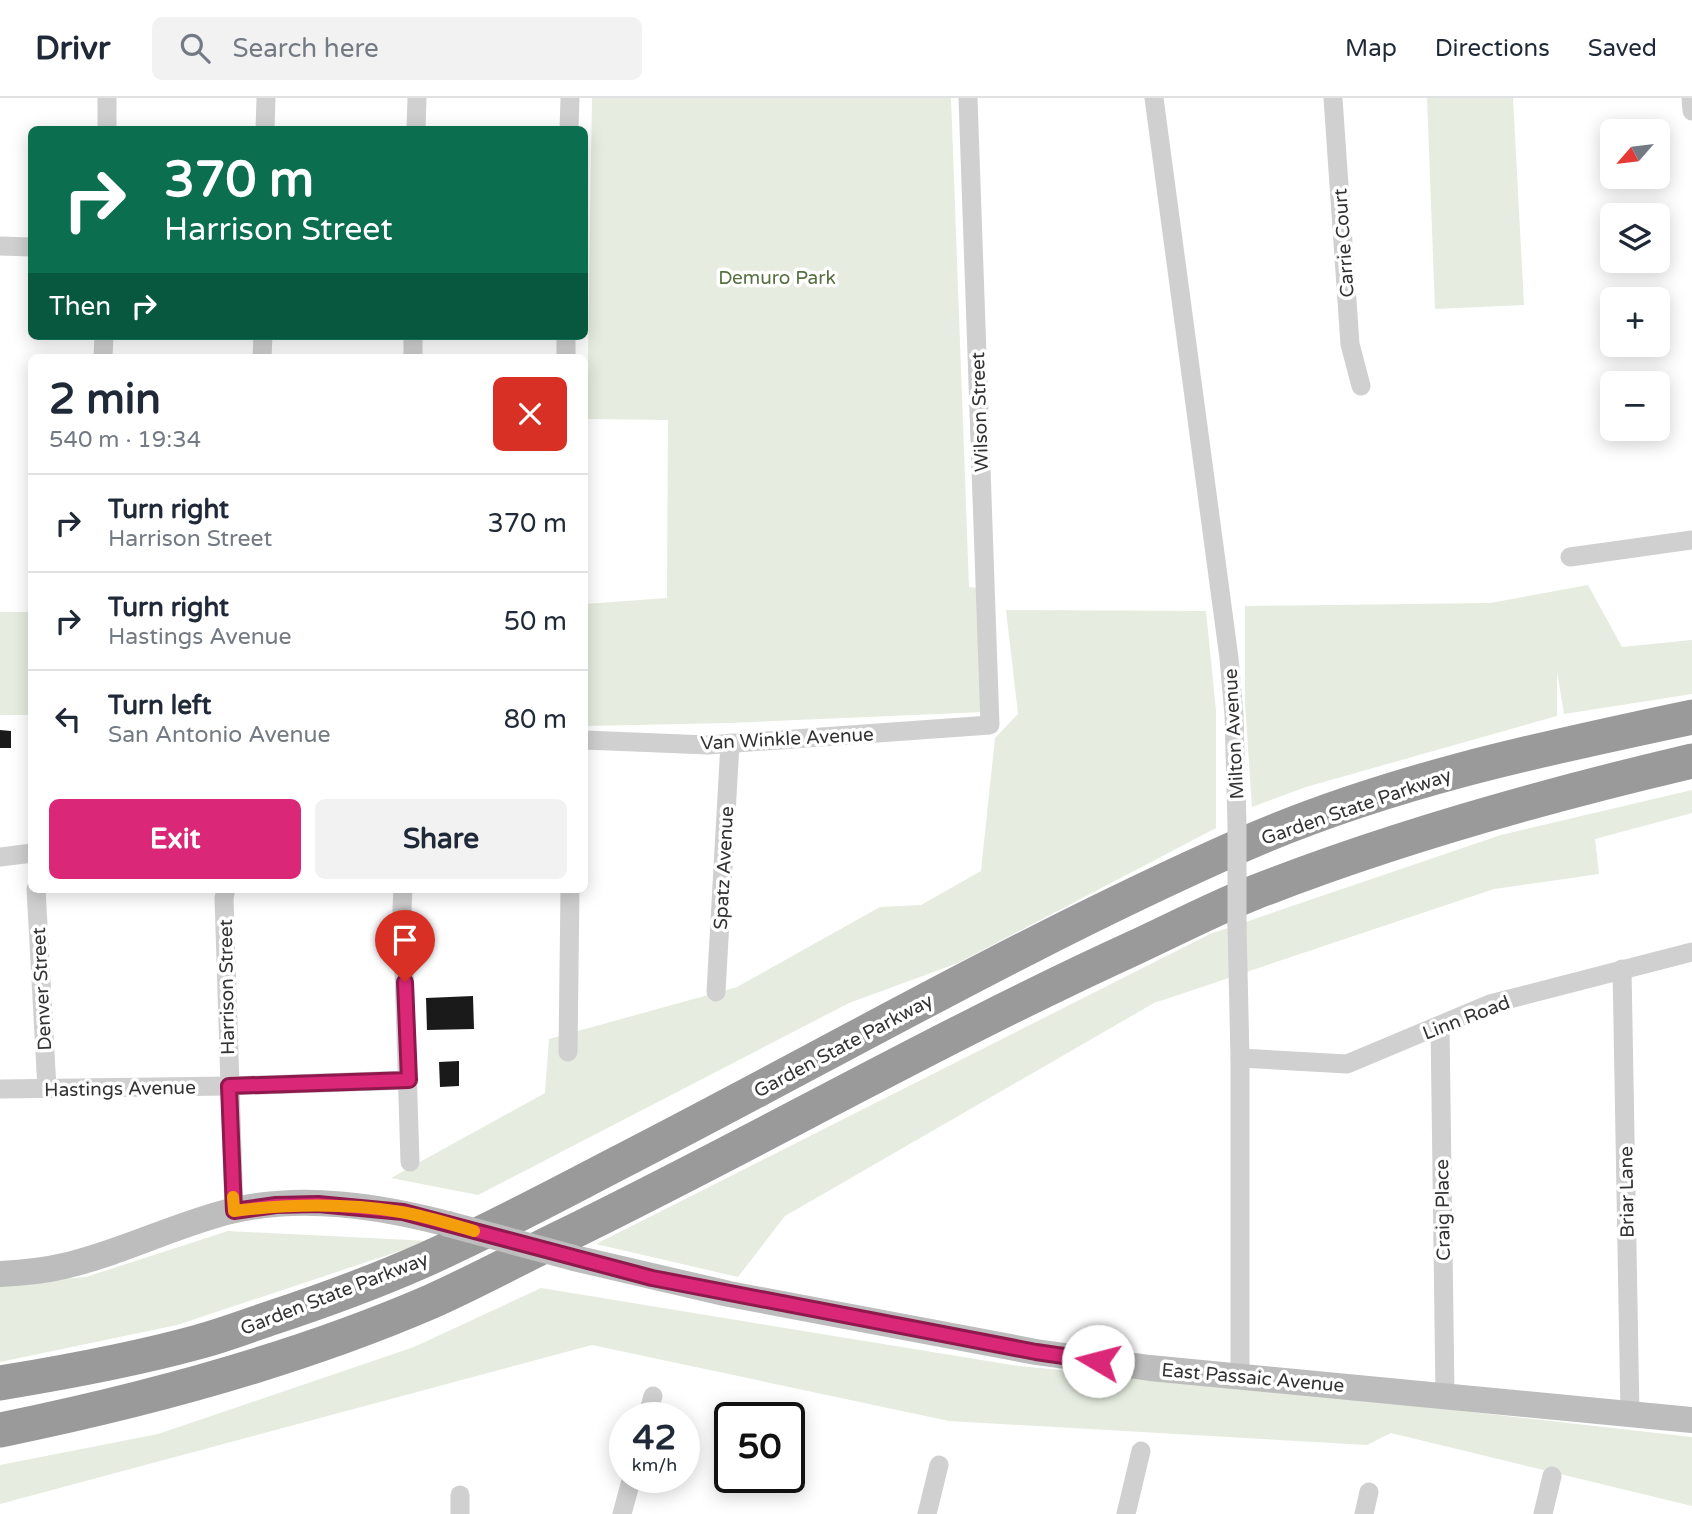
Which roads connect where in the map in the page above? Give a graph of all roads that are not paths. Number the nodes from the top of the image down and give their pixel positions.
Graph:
1 (107, 98) edge
2 (266, 98) edge
3 (417, 98) edge
4 (570, 98) edge
5 (968, 98) edge
6 (1154, 98) edge
7 (1333, 98) edge
8 (1690, 98) edge
9 (1692, 110) edge
10 (107, 126) edge
11 (265, 126) edge
12 (416, 126) edge
13 (569, 126) edge
14 (0, 246) edge
15 (28, 247) edge
16 (1361, 386) dead end
17 (1692, 540) edge
18 (1570, 557) dead end
19 (1692, 718) edge
20 (990, 725) joint
21 (588, 740) edge
22 (730, 743) junction
23 (1692, 761) edge
24 (28, 854) edge
25 (0, 857) edge
26 (36, 893) edge
27 (225, 893) edge
28 (403, 893) edge
29 (570, 893) edge
30 (1692, 952) edge
31 (1622, 969) junction
32 (716, 992) dead end
33 (1440, 1025) junction
34 (568, 1052) dead end
35 (1240, 1058) junction
36 (409, 1080) junction
37 (229, 1086) junction
38 (0, 1089) edge
39 (47, 1089) junction
40 (410, 1161) dead end
41 (234, 1211) junction
42 (0, 1274) edge
43 (1240, 1376) junction
44 (0, 1383) edge
45 (1445, 1395) junction
46 (653, 1396) dead end
47 (651, 1402) edge
48 (1630, 1415) junction
49 (1692, 1420) edge
50 (0, 1430) edge
51 (1141, 1451) dead end
52 (939, 1465) dead end
53 (1552, 1476) dead end
54 (1369, 1492) dead end
55 (628, 1493) edge
56 (622, 1514) edge
57 (927, 1514) edge
58 (1126, 1514) edge
59 (1364, 1514) edge
60 (1543, 1514) edge

1 - 10 street
2 - 11 street
3 - 12 street
4 - 13 street
5 - 20 street, Wilson Street
6 - 35 street, Milton Avenue, bridge
7 - 16 street, Carrie Court
8 - 9 street
14 - 15 street
17 - 18 street
19 - 44 highway, Garden State Parkway
20 - 22 street, Van Winkle Avenue
21 - 22 street, Van Winkle Avenue
22 - 32 street, Spatz Avenue
23 - 50 highway, Garden State Parkway
24 - 25 street
26 - 39 street, Denver Street
27 - 37 street, Harrison Street
28 - 36 street
29 - 34 street
30 - 31 street, Linn Road
31 - 33 street, Linn Road
31 - 48 street, Briar Lane
33 - 35 street, Linn Road
33 - 45 street, Craig Place
35 - 43 street, Milton Avenue
36 - 37 street, Hastings Avenue
36 - 40 street
37 - 39 street, Hastings Avenue
37 - 41 street, Harrison Street
38 - 39 street, Hastings Avenue
41 - 42 main road, East Passaic Avenue
41 - 43 main road, East Passaic Avenue, bridge
43 - 45 main road, East Passaic Avenue
45 - 48 main road, East Passaic Avenue
46 - 47 street
48 - 49 main road, East Passaic Avenue
51 - 58 street
52 - 57 street
53 - 60 street
54 - 59 street
55 - 56 street

